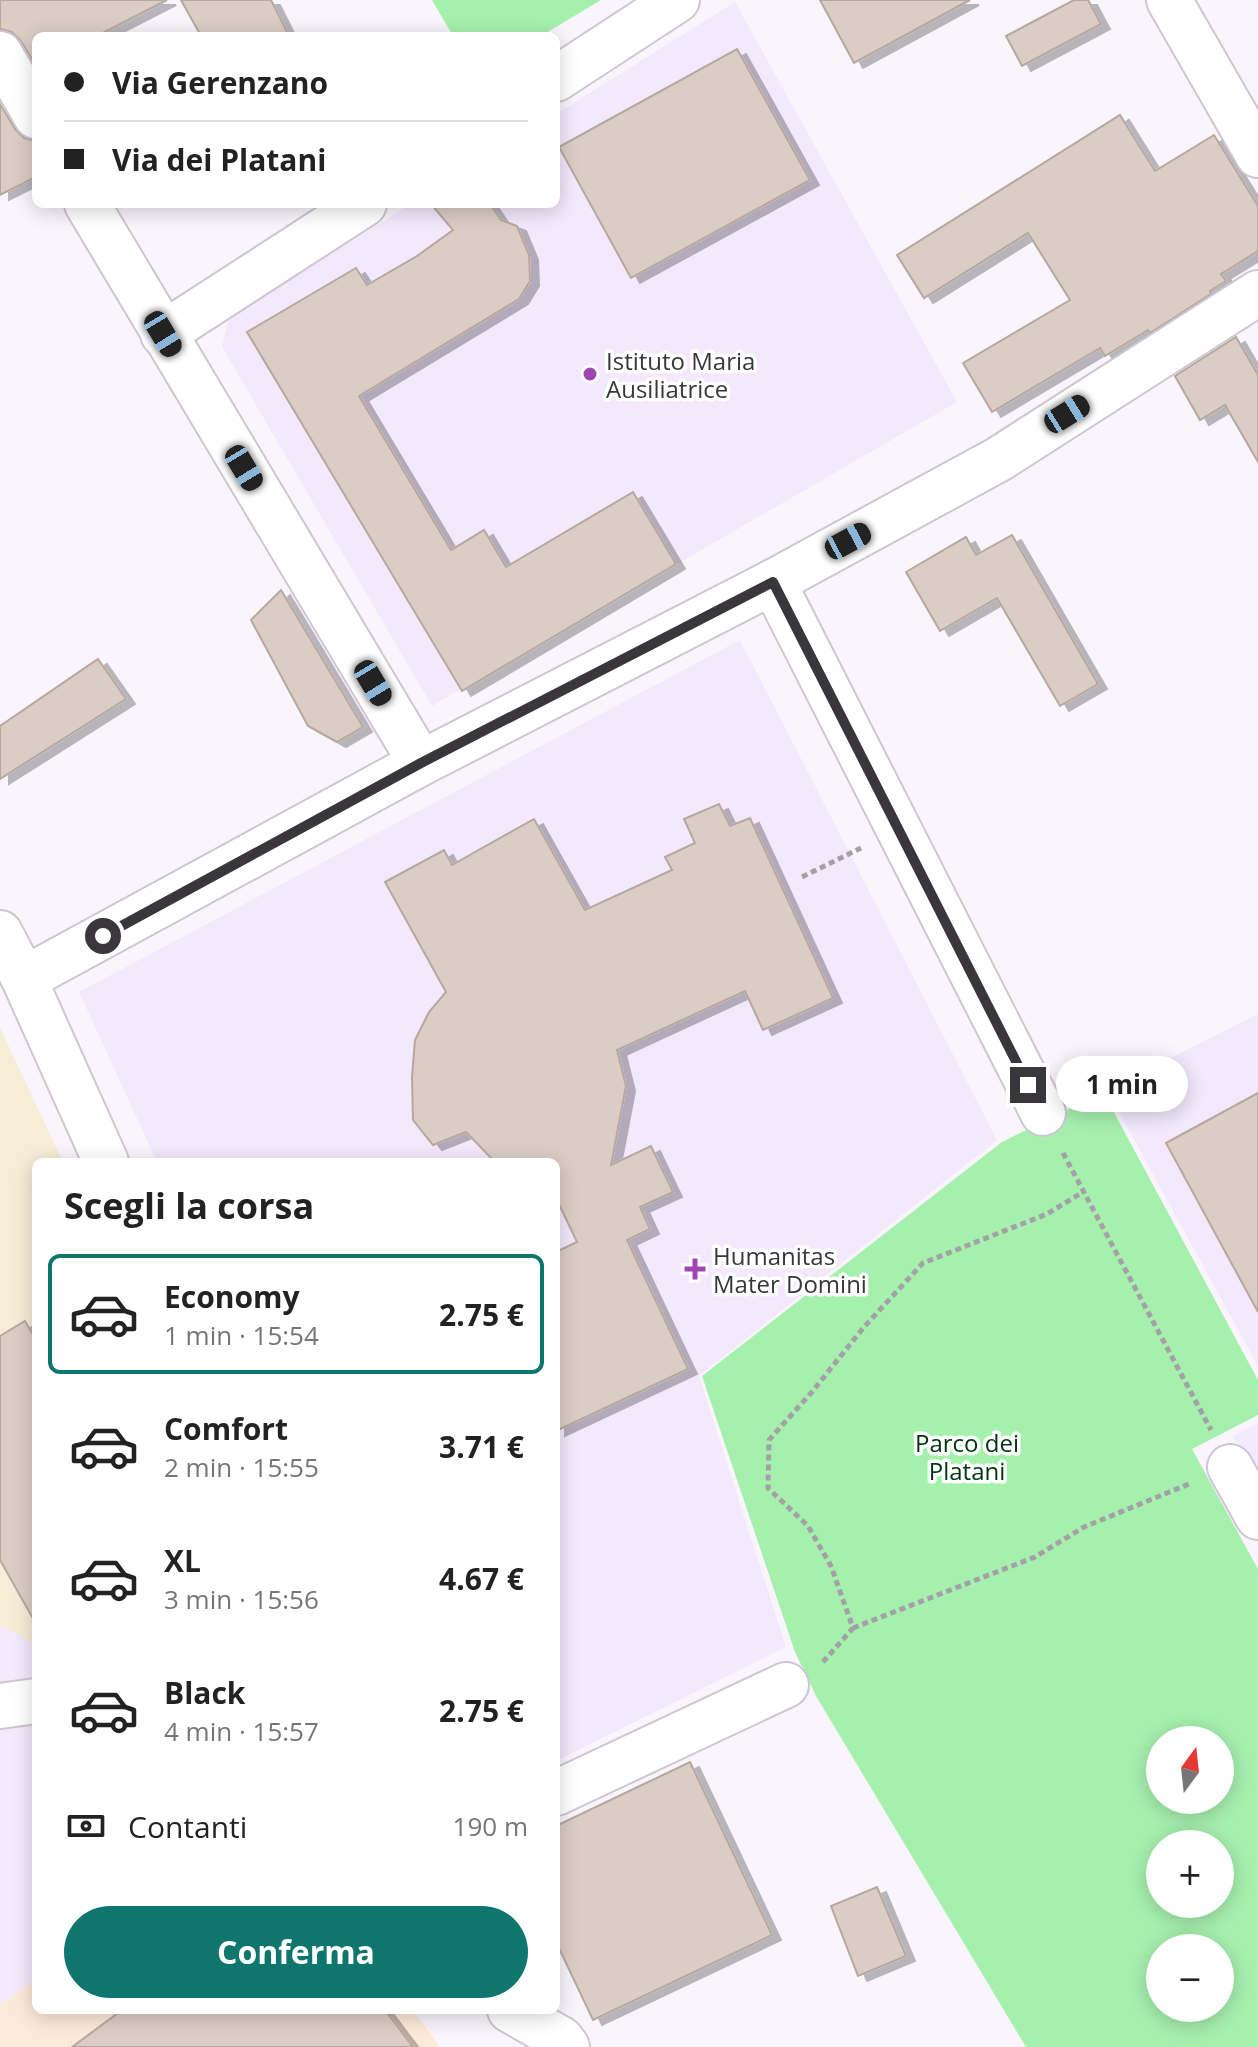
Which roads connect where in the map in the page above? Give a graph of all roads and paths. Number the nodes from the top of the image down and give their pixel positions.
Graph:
1 (677, 0) edge
2 (1169, 0) edge
3 (0, 54) edge
4 (560, 76) edge
5 (32, 109) edge
6 (1258, 155) edge
7 (89, 208) edge
8 (358, 208) edge
9 (1258, 293) edge
10 (163, 334) junction
11 (773, 582) junction
12 (421, 763) junction
13 (898, 831) junction
14 (802, 877) dead end
15 (0, 933) edge
16 (24, 979) junction
17 (1043, 1113) joint
18 (104, 1158) edge
19 (1083, 1192) junction
20 (1230, 1467) junction
21 (1258, 1517) edge
22 (853, 1628) junction
23 (786, 1685) joint
24 (32, 1702) edge
25 (0, 1706) edge
26 (560, 1791) edge
27 (510, 2014) edge
28 (515, 2014) edge
29 (529, 2047) edge
30 (567, 2047) edge

1 - 4 street
2 - 6 street
3 - 5 street
7 - 10 street
8 - 10 street
9 - 11 street
10 - 12 street
11 - 12 street
11 - 13 street
12 - 16 street
13 - 14 path
13 - 17 street
15 - 16 street
16 - 18 street
17 - 19 path
19 - 20 path
19 - 22 path
20 - 21 street
20 - 22 path
22 - 23 path
23 - 26 street
24 - 25 street
27 - 29 street
28 - 30 street

